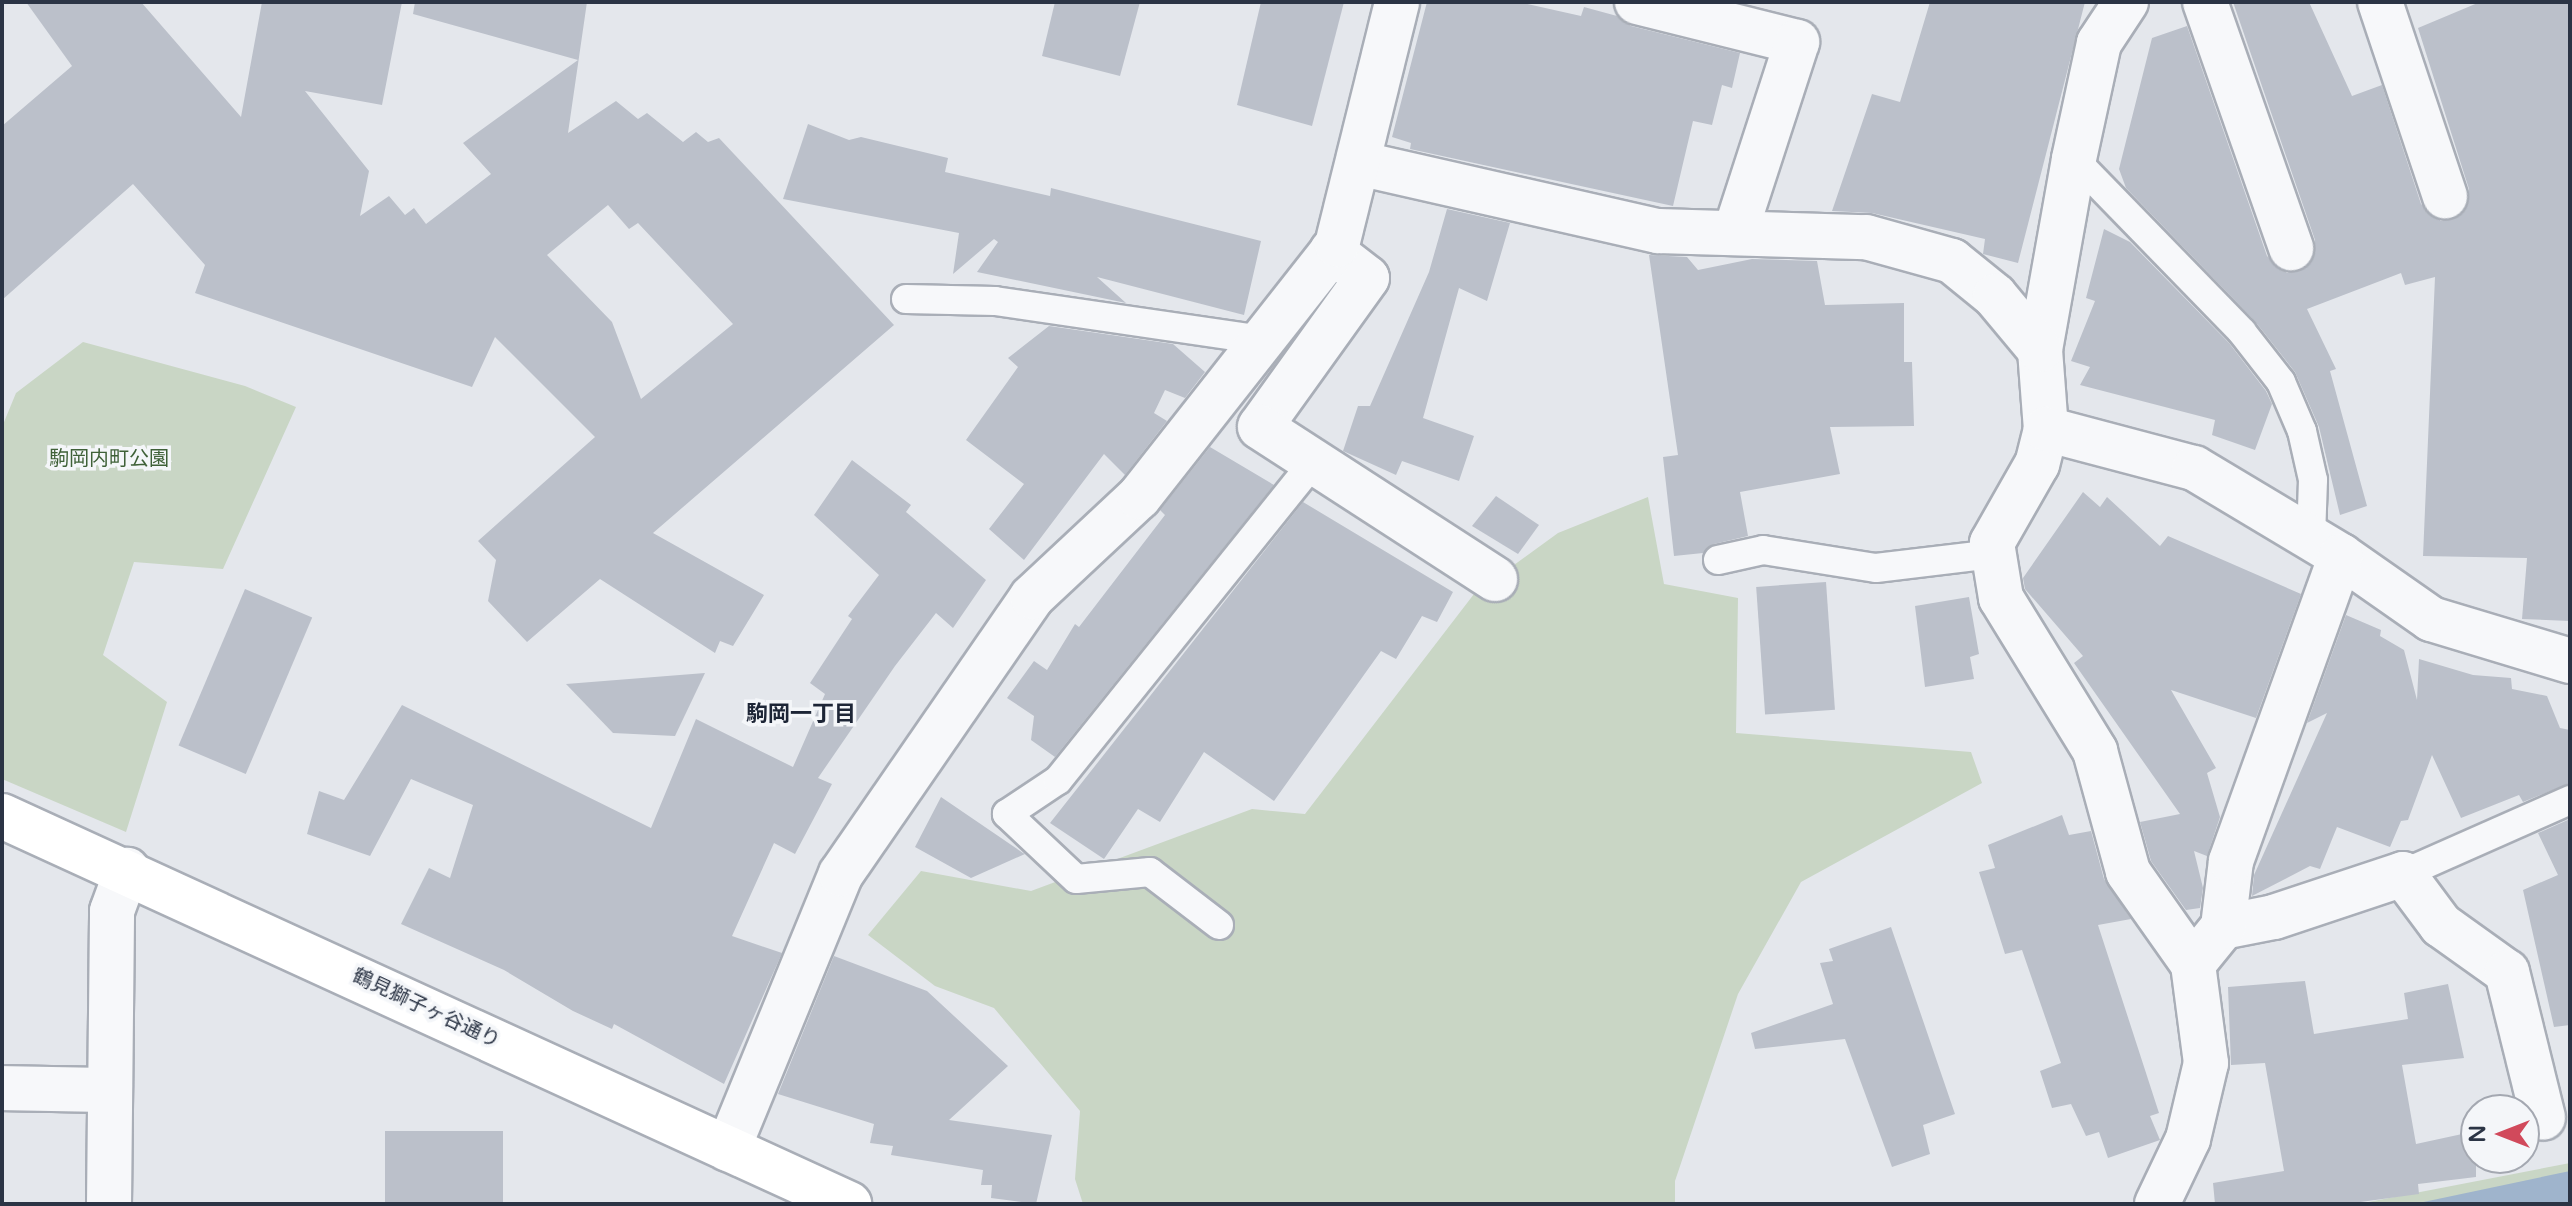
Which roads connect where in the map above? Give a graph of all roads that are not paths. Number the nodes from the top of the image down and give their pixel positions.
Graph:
1 (1397, 2) edge
2 (1637, 2) edge
3 (2126, 2) edge
4 (2205, 2) edge
5 (2380, 2) edge
6 (2074, 159) junction
7 (1358, 163) junction
8 (2445, 196) dead end
9 (1736, 230) junction
10 (2291, 248) dead end
11 (1332, 251) junction
12 (906, 299) dead end
13 (1263, 340) junction
14 (2040, 350) junction
15 (2046, 429) junction
16 (1314, 462) junction
17 (2326, 547) junction
18 (1994, 554) junction
19 (1718, 560) dead end
20 (1495, 579) dead end
21 (2570, 661) edge
22 (2570, 800) edge
23 (2, 816) edge
24 (127, 870) junction
25 (2403, 874) junction
26 (1219, 925) dead end
27 (2223, 927) junction
28 (2193, 964) junction
29 (2, 1088) edge
30 (110, 1090) junction
31 (2543, 1118) dead end
32 (728, 1149) junction
33 (109, 1204) edge
34 (849, 1204) edge
35 (2157, 1204) edge

1 - 7 street
2 - 9 street
3 - 6 street
4 - 10 street
5 - 8 street
6 - 14 street
6 - 17 lane
7 - 9 street
7 - 11 street
9 - 14 street
11 - 13 street
11 - 16 street
12 - 13 lane
13 - 32 street
14 - 15 street
15 - 17 street
15 - 18 street
16 - 20 street
16 - 26 lane
17 - 21 street
17 - 27 street
18 - 19 lane
18 - 28 street
22 - 25 lane
23 - 24 main road, 鶴見獅子ヶ谷通り
24 - 30 street
24 - 32 main road, 鶴見獅子ヶ谷通り
25 - 27 street
25 - 31 street
27 - 28 street
28 - 35 street
29 - 30 street
30 - 33 street
32 - 34 main road, 鶴見獅子ヶ谷通り

